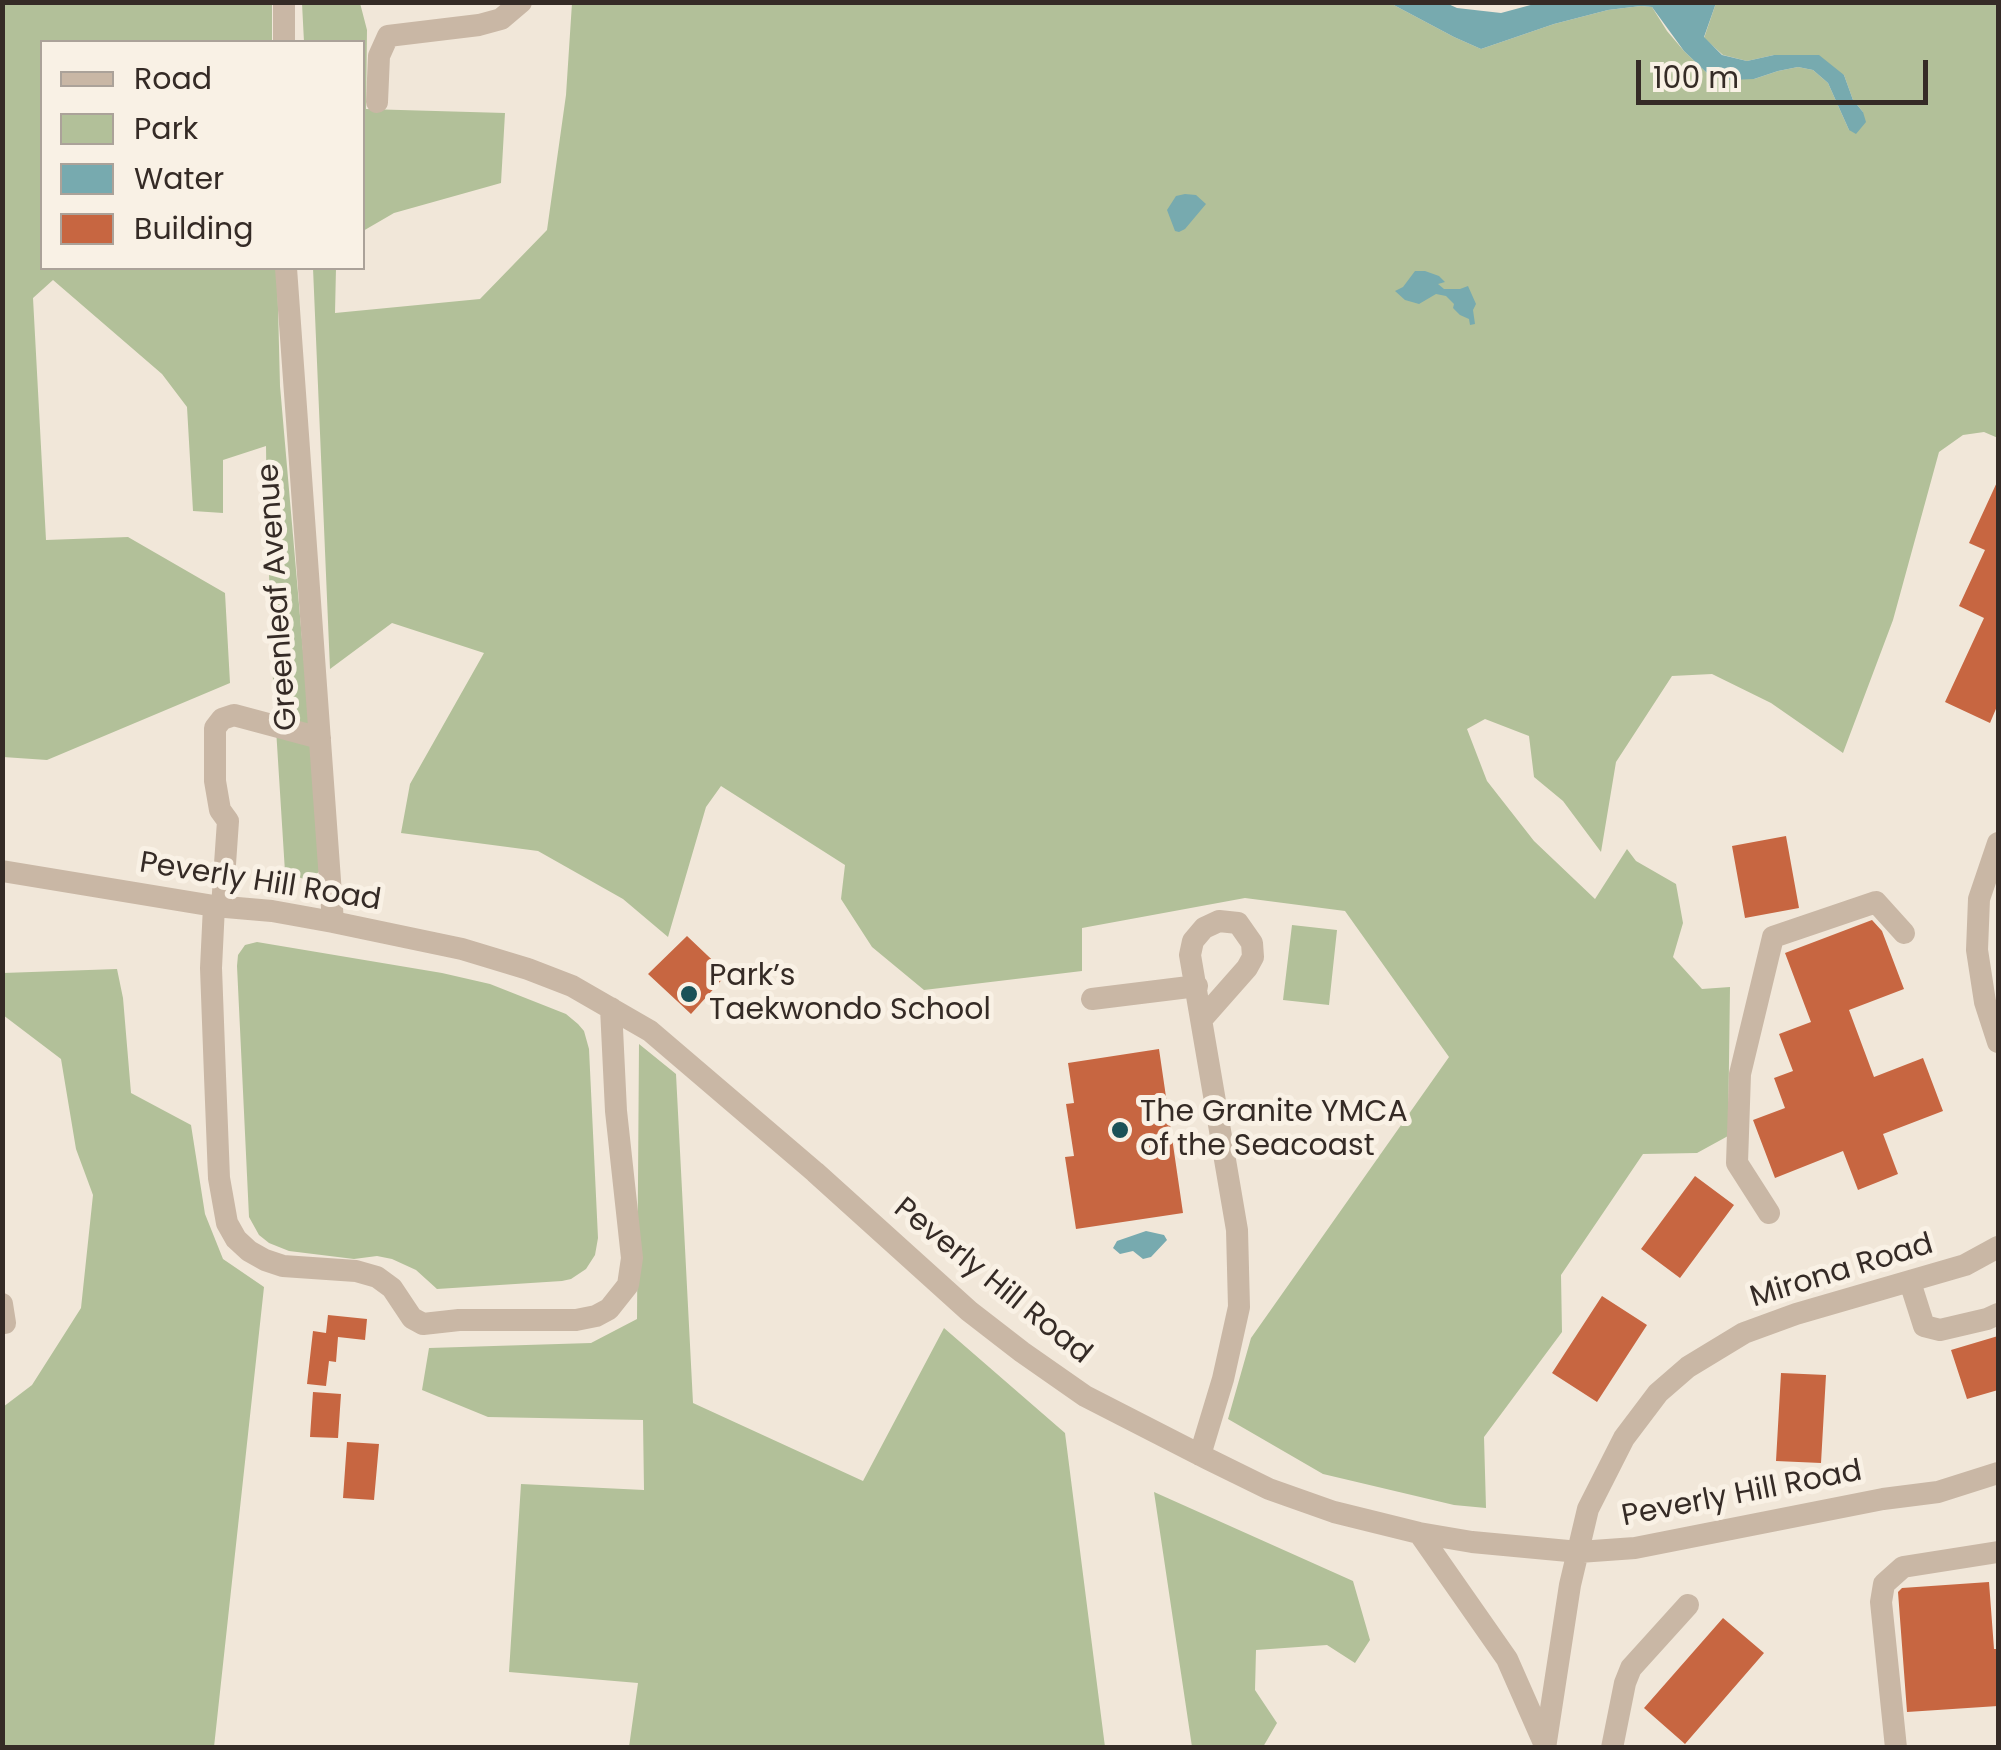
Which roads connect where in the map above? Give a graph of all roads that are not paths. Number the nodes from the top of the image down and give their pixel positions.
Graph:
1 (284, 2) edge
2 (522, 2) edge
3 (284, 40) edge
4 (377, 102) dead end
5 (286, 270) edge
6 (320, 738) junction
7 (1998, 843) edge
8 (2, 871) edge
9 (218, 906) junction
10 (334, 922) junction
11 (1904, 933) dead end
12 (1197, 986) junction
13 (1092, 999) dead end
14 (611, 1008) junction
15 (1202, 1019) junction
16 (1998, 1042) edge
17 (1769, 1213) dead end
18 (1998, 1246) edge
19 (1910, 1282) junction
20 (1998, 1314) edge
21 (1200, 1455) junction
22 (1998, 1473) edge
23 (1419, 1533) junction
24 (1579, 1552) junction
25 (1998, 1552) edge
26 (1688, 1605) dead end
27 (1546, 1747) edge
28 (1612, 1748) edge
29 (1896, 1748) edge

1 - 3 street
2 - 4 street
5 - 6 street, Greenleaf Avenue
6 - 9 street
6 - 10 street, Greenleaf Avenue
7 - 16 street
8 - 9 street, Peverly Hill Road
9 - 10 street, Peverly Hill Road
9 - 14 street
10 - 14 street, Peverly Hill Road
11 - 17 street
12 - 13 street
12 - 15 street
12 - 15 street
14 - 21 street, Peverly Hill Road
15 - 21 street
18 - 19 street, Mirona Road
19 - 20 street
19 - 24 street, Mirona Road
21 - 23 street, Peverly Hill Road
22 - 24 street, Peverly Hill Road
23 - 24 street, Peverly Hill Road
23 - 27 street
24 - 27 street, Mirona Road
25 - 29 street
26 - 28 street

